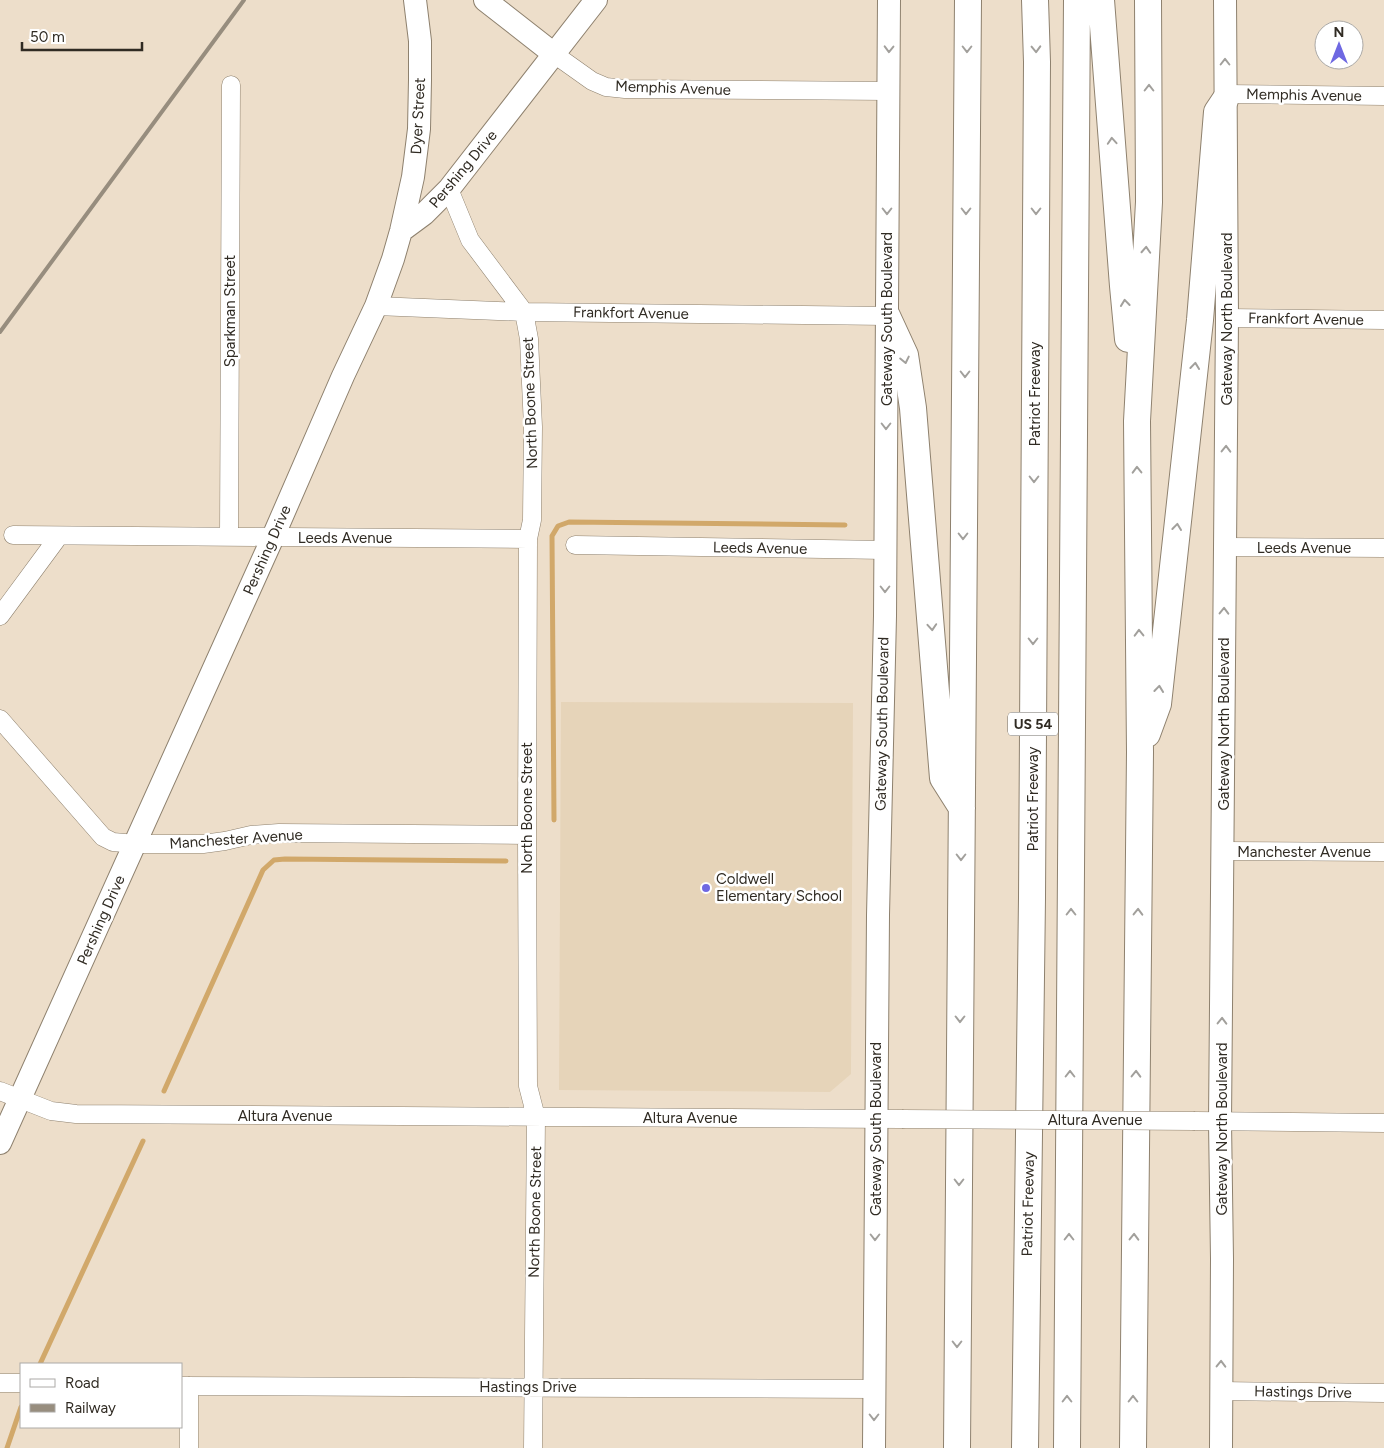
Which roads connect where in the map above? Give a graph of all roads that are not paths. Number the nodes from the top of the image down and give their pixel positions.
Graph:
1 (415, 0) edge
2 (485, 0) edge
3 (596, 0) edge
4 (889, 0) edge
5 (968, 0) edge
6 (1035, 0) edge
7 (1077, 0) edge
8 (1101, 0) edge
9 (1148, 0) edge
10 (1225, 0) edge
11 (554, 54) junction
12 (231, 85) dead end
13 (888, 91) junction
14 (1384, 96) edge
15 (1225, 97) junction
16 (450, 189) junction
17 (401, 231) junction
18 (376, 306) junction
19 (524, 312) junction
20 (887, 316) junction
21 (1227, 318) junction
22 (1384, 320) edge
23 (1137, 422) junction
24 (13, 536) dead end
25 (59, 536) junction
26 (229, 537) junction
27 (273, 537) junction
28 (528, 539) junction
29 (575, 545) dead end
30 (1224, 548) junction
31 (1384, 548) edge
32 (885, 550) junction
33 (0, 616) edge
34 (0, 719) edge
35 (1140, 752) junction
36 (962, 808) junction
37 (527, 835) junction
38 (136, 844) junction
39 (1223, 851) junction
40 (1384, 852) edge
41 (10, 1095) edge
42 (536, 1117) junction
43 (876, 1118) junction
44 (1220, 1122) junction
45 (1384, 1123) edge
46 (0, 1143) edge
47 (0, 1383) edge
48 (20, 1383) edge
49 (185, 1386) edge
50 (533, 1387) junction
51 (874, 1389) junction
52 (1221, 1391) junction
53 (1384, 1393) edge
54 (189, 1448) edge
55 (532, 1448) edge
56 (874, 1448) edge
57 (957, 1448) edge
58 (1026, 1448) edge
59 (1067, 1448) edge
60 (1133, 1448) edge
61 (1221, 1448) edge

1 - 17 main road, Dyer Street
2 - 11 main road, Memphis Avenue
3 - 11 main road, Pershing Drive
4 -> 13 main road, Gateway South Boulevard
5 -> 36 highway
6 -> 58 highway, Patriot Freeway / US 54
59 -> 7 highway, US 54
23 -> 8 highway
23 -> 9 highway
15 -> 10 main road, Gateway North Boulevard
11 - 13 street, Memphis Avenue
11 - 16 main road, Pershing Drive
12 - 26 street, Sparkman Street
13 -> 20 main road, Gateway South Boulevard
14 - 15 street, Memphis Avenue
15 - 21 main road, Gateway North Boulevard
35 -> 15 highway
16 - 17 main road, Pershing Drive
16 - 19 street, North Boone Street
17 - 18 main road, Pershing Drive
18 - 19 street, Frankfort Avenue
18 - 27 main road, Pershing Drive
19 - 20 street, Frankfort Avenue
19 - 28 street, North Boone Street
20 -> 32 main road, Gateway South Boulevard
20 -> 36 highway
21 - 22 street, Frankfort Avenue
30 -> 21 main road, Gateway North Boulevard
35 -> 23 highway
24 - 25 street, Leeds Avenue
25 - 26 street, Leeds Avenue
25 - 33 street
26 - 27 street, Leeds Avenue
27 - 28 street, Leeds Avenue
27 - 38 main road, Pershing Drive
28 - 37 street, North Boone Street
29 - 32 street, Leeds Avenue
30 - 31 street, Leeds Avenue
39 -> 30 main road, Gateway North Boulevard
32 -> 43 main road, Gateway South Boulevard
34 - 38 street, Manchester Avenue
60 -> 35 highway
36 -> 57 highway
37 - 38 street, Manchester Avenue
37 - 42 street, North Boone Street
38 - 41 main road, Pershing Drive
39 - 40 street, Manchester Avenue
44 -> 39 main road, Gateway North Boulevard
41 - 42 street, Altura Avenue
41 - 46 main road, Pershing Drive
42 - 43 street, Altura Avenue
42 - 50 street, North Boone Street
43 - 44 street, Altura Avenue, bridge
43 -> 51 main road, Gateway South Boulevard
44 - 45 street, Altura Avenue
52 -> 44 main road, Gateway North Boulevard
47 - 48 street
49 - 50 street, Hastings Drive
49 - 54 street
50 - 51 street, Hastings Drive
50 - 55 street, North Boone Street
51 -> 56 main road, Gateway South Boulevard
52 - 53 street, Hastings Drive
52 - 61 main road, Gateway North Boulevard

